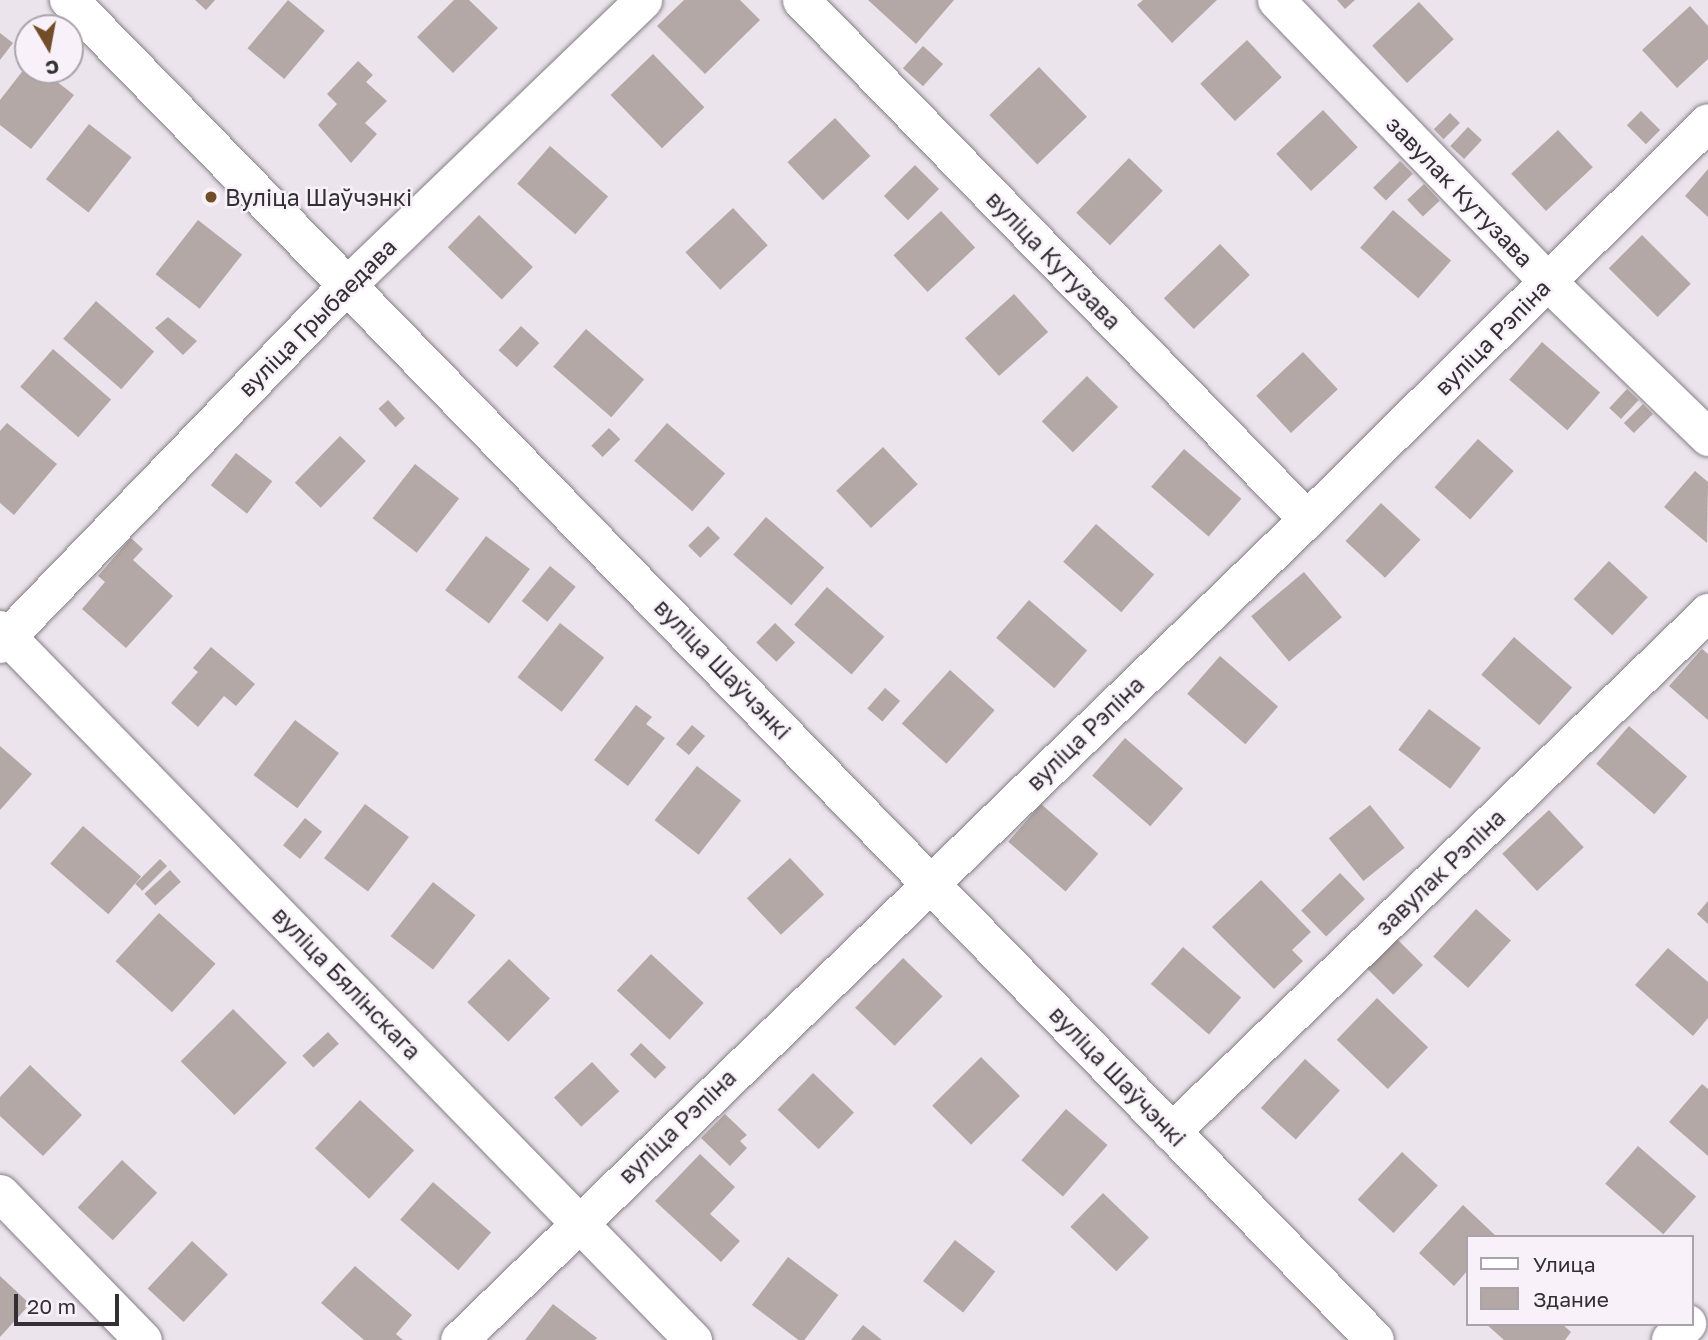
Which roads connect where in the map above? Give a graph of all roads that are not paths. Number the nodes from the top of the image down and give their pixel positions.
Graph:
1 (69, 0) edge
2 (643, 0) edge
3 (801, 0) edge
4 (1276, 0) edge
5 (1708, 122) edge
6 (1548, 282) junction
7 (347, 285) junction
8 (1708, 437) edge
9 (1307, 519) junction
10 (1708, 612) edge
11 (3, 636) edge
12 (931, 882) junction
13 (1171, 1132) junction
14 (0, 1194) edge
15 (579, 1221) junction
16 (1708, 1303) edge
17 (1694, 1317) edge
18 (1684, 1326) edge
19 (143, 1340) edge
20 (459, 1340) edge
21 (693, 1340) edge
22 (1375, 1340) edge
23 (1671, 1340) edge

1 - 7 street, вуліца Шаўчэнкі
2 - 7 street, вуліца Грыбаедава
3 - 9 street, вуліца Кутузава
4 - 6 street, завулак Кутузава
5 - 6 street, вуліца Рэпіна
6 - 8 street, завулак Кутузава
6 - 9 street, вуліца Рэпіна
7 - 11 street, вуліца Грыбаедава
7 - 12 street, вуліца Шаўчэнкі
9 - 12 street, вуліца Рэпіна
10 - 13 street, завулак Рэпіна
11 - 15 street, вуліца Бялінскага
12 - 13 street, вуліца Шаўчэнкі
12 - 15 street, вуліца Рэпіна
13 - 22 street, вуліца Шаўчэнкі
14 - 19 street
15 - 20 street, вуліца Рэпіна
15 - 21 street, вуліца Бялінскага
16 - 17 street
18 - 23 street

